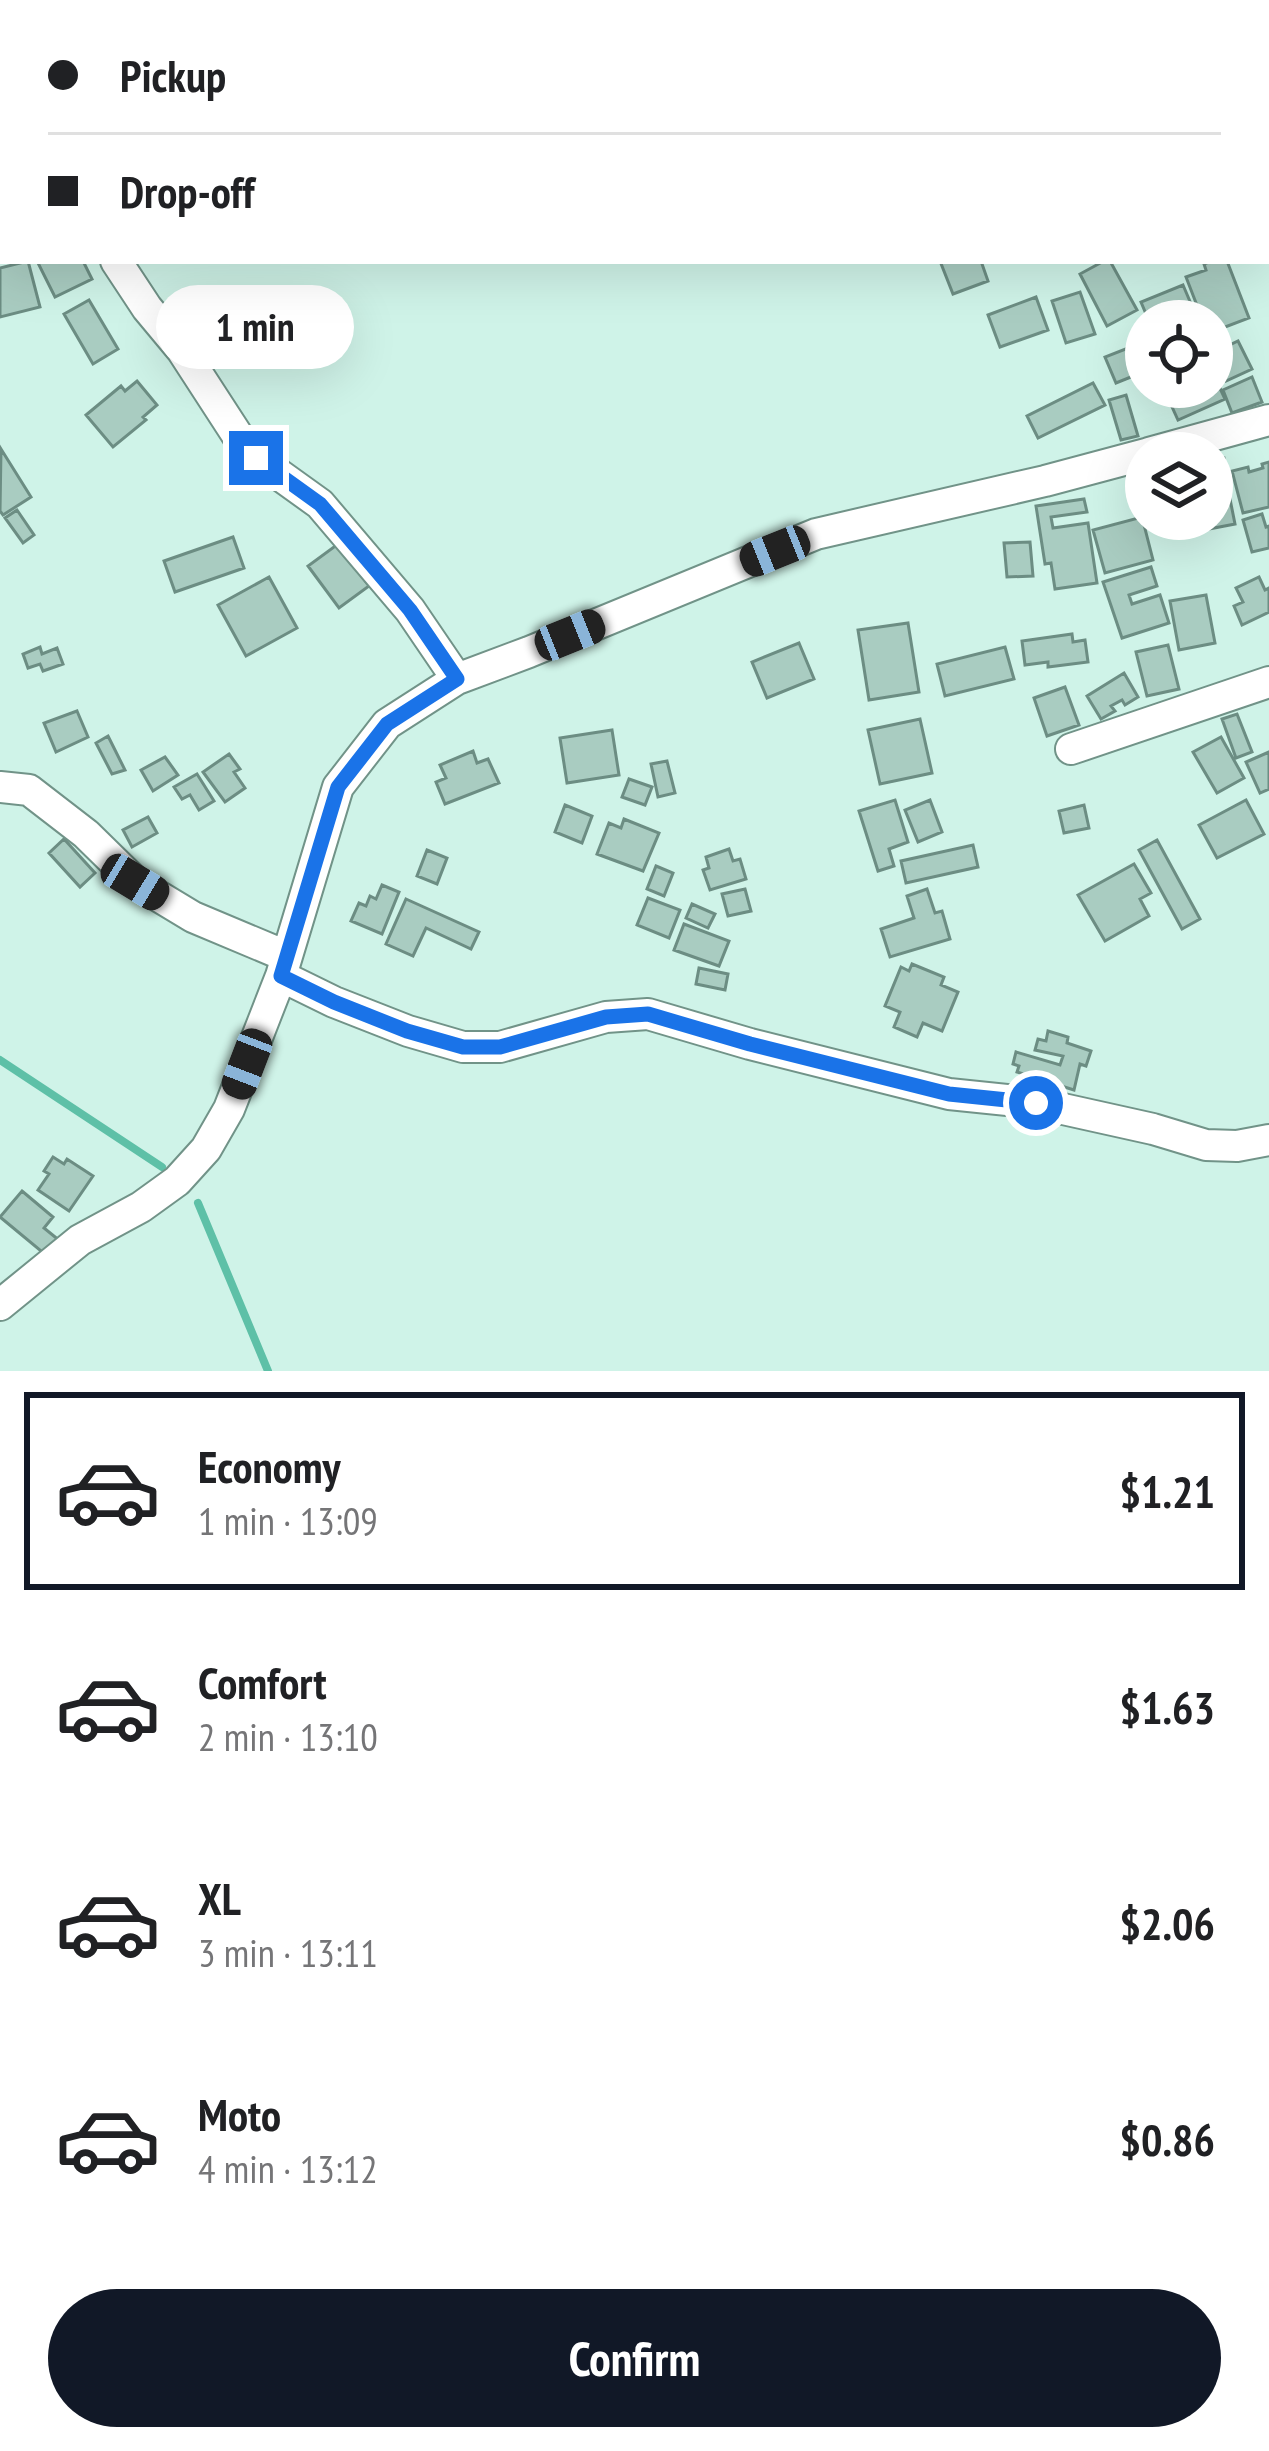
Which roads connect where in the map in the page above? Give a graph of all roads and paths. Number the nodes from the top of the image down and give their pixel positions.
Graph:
1 (118, 264) edge
2 (1269, 420) edge
3 (1225, 432) edge
4 (1125, 459) edge
5 (457, 679) junction
6 (1269, 682) edge
7 (1071, 749) dead end
8 (0, 787) edge
9 (284, 966) junction
10 (1269, 1140) edge
11 (0, 1305) edge

1 - 5 street
2 - 3 street
4 - 5 street
5 - 9 street
6 - 7 street
8 - 9 street
9 - 10 street
9 - 11 street

